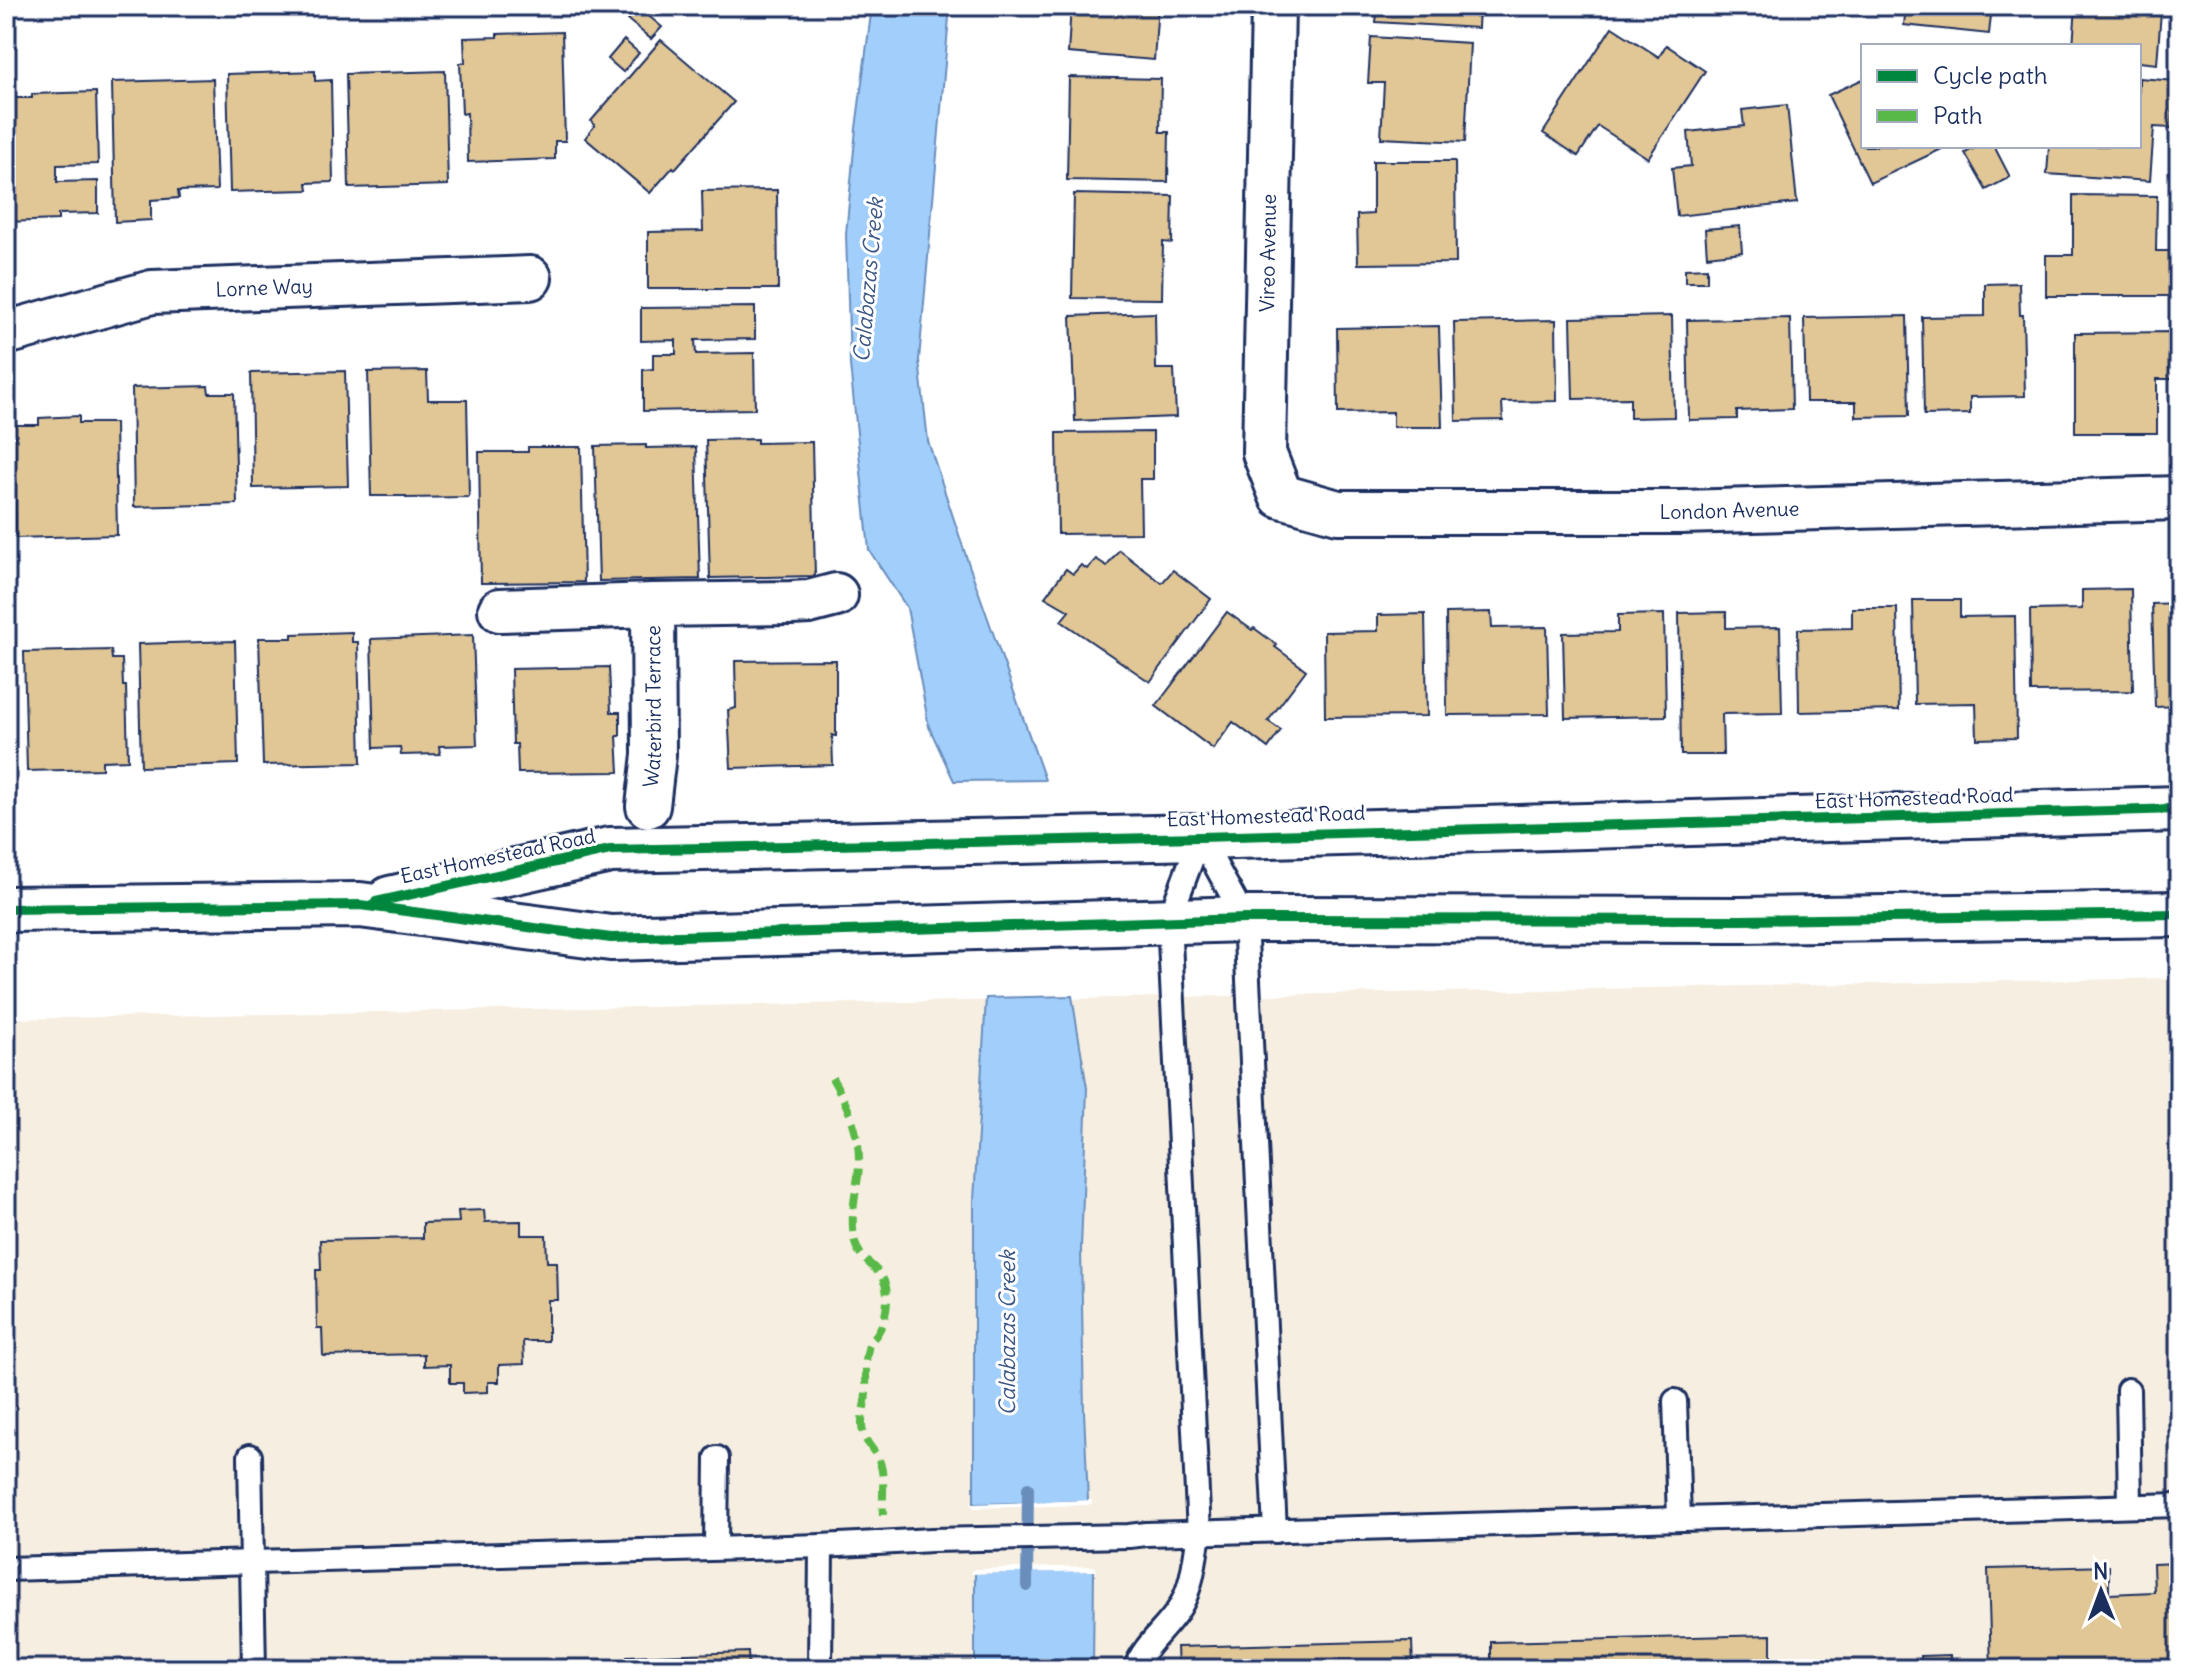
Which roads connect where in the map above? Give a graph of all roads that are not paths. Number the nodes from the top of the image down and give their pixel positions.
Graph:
1 (1273, 6) edge
2 (530, 278) dead end
3 (6, 333) edge
4 (1281, 496) joint
5 (2179, 498) edge
6 (836, 595) dead end
7 (653, 605) junction
8 (500, 610) dead end
9 (648, 806) dead end
10 (2179, 809) edge
11 (1200, 837) junction
12 (360, 905) junction
13 (6, 909) edge
14 (2179, 914) edge
15 (1245, 919) junction
16 (1169, 920) junction
17 (2128, 1390) dead end
18 (1675, 1401) dead end
19 (250, 1456) dead end
20 (717, 1458) dead end
21 (2130, 1505) junction
22 (2179, 1505) edge
23 (1679, 1518) junction
24 (1275, 1531) junction
25 (1199, 1533) junction
26 (821, 1546) junction
27 (716, 1548) junction
28 (252, 1562) junction
29 (6, 1569) edge
30 (254, 1669) edge
31 (820, 1669) edge
32 (1135, 1669) edge

1 - 4 street, Vireo Avenue
2 - 3 street, Lorne Way
4 - 5 street, London Avenue
6 - 7 street, Waterbird Terrace
7 - 8 street, Waterbird Terrace
7 - 9 street, Waterbird Terrace
10 - 11 main road, East Homestead Road
11 - 12 main road, East Homestead Road
11 - 15 lane
11 - 16 lane
12 - 13 main road, East Homestead Road
12 - 16 main road, East Homestead Road
14 - 15 main road, East Homestead Road
15 - 16 main road, East Homestead Road
15 - 24 lane
16 - 25 lane
17 - 21 lane
18 - 23 lane
19 - 28 lane
20 - 27 lane
21 - 22 lane
21 - 23 lane
23 - 24 lane
24 - 25 lane
25 - 26 lane
25 - 32 lane
26 - 27 lane
26 - 31 lane
27 - 28 lane
28 - 29 lane
28 - 30 lane

